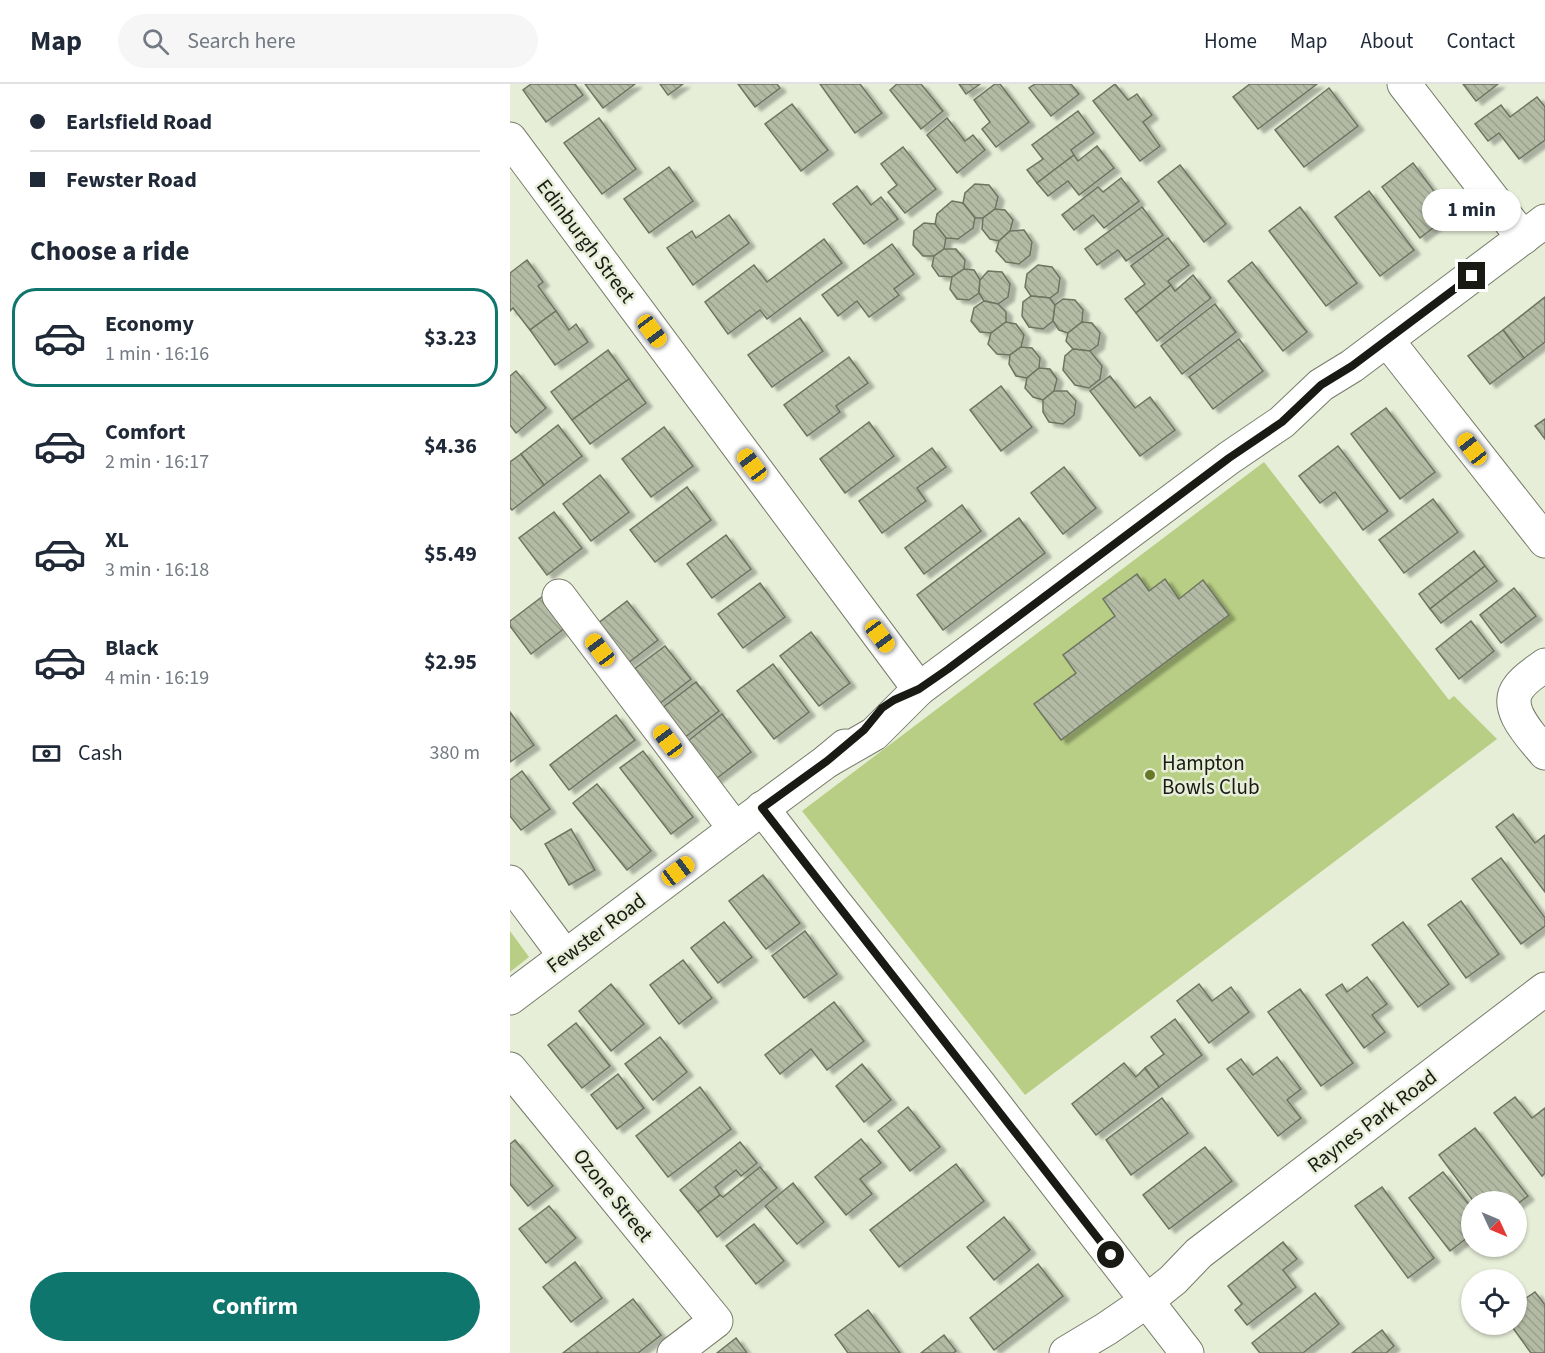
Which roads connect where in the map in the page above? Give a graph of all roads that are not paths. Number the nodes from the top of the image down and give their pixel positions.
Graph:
1 (1404, 84) edge
2 (510, 140) edge
3 (1534, 229) edge
4 (1387, 340) junction
5 (1545, 541) edge
6 (558, 596) dead end
7 (1545, 665) edge
8 (919, 689) junction
9 (1545, 753) edge
10 (762, 808) junction
11 (735, 829) junction
12 (510, 882) edge
13 (565, 956) junction
14 (1545, 989) edge
15 (510, 998) edge
16 (510, 1069) edge
17 (1143, 1295) junction
18 (1069, 1351) edge
19 (674, 1353) edge
20 (1186, 1353) edge

1 - 3 street
2 - 8 street, Edinburgh Street
3 - 4 street, Fewster Road
4 - 5 street
4 - 8 street, Fewster Road
6 - 11 street
7 - 9 street
8 - 10 street, Fewster Road
10 - 11 street, Fewster Road
10 - 17 street
11 - 13 street, Fewster Road
12 - 13 street
13 - 15 street, Fewster Road
14 - 17 street, Raynes Park Road
16 - 19 street, Ozone Street
17 - 18 street, Raynes Park Road
17 - 20 street

